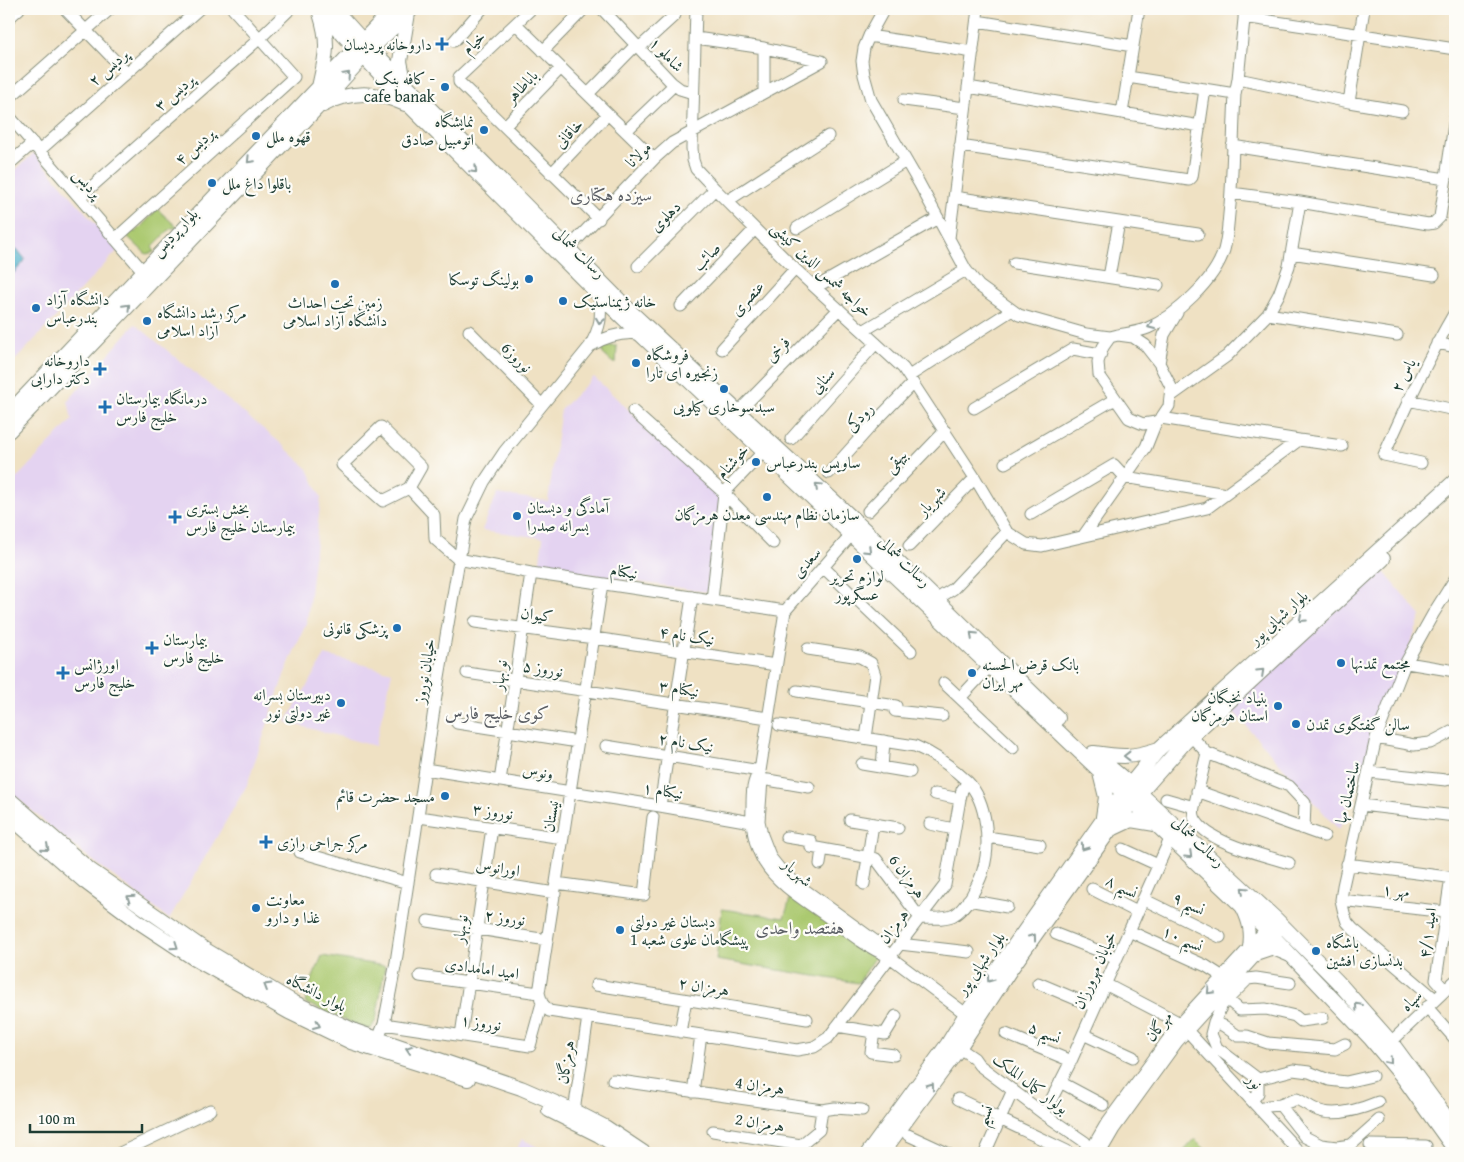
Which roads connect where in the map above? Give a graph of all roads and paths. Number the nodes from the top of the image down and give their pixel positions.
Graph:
1 (19, 9) edge
2 (66, 9) edge
3 (110, 9) edge
4 (200, 9) edge
5 (233, 9) edge
6 (319, 9) edge
7 (482, 9) edge
8 (531, 9) edge
9 (584, 9) edge
10 (696, 9) edge
11 (884, 9) edge
12 (978, 9) edge
13 (1138, 9) edge
14 (1364, 9) edge
15 (607, 10) edge
16 (288, 11) dead end
17 (410, 11) edge
18 (1244, 13) edge
19 (390, 15) edge
20 (675, 15) dead end
21 (336, 17) edge
22 (9, 18) edge
23 (977, 21) junction
24 (516, 24) junction
25 (86, 31) junction
26 (1361, 34) junction
27 (869, 36) junction
28 (260, 38) junction
29 (696, 38) junction
30 (454, 41) dead end
31 (637, 46) junction
32 (1133, 46) junction
33 (764, 48) junction
34 (363, 49) junction
35 (1455, 49) edge
36 (543, 51) junction
37 (973, 52) junction
38 (561, 68) junction
39 (385, 71) junction
40 (126, 73) junction
41 (1128, 77) junction
42 (1238, 79) junction
43 (404, 82) junction
44 (674, 84) junction
45 (319, 87) junction
46 (968, 87) junction
47 (1205, 90) junction
48 (764, 92) junction
49 (693, 93) junction
50 (588, 94) junction
51 (1235, 94) junction
52 (9, 98) edge
53 (904, 100) dead end
54 (1349, 102) junction
55 (411, 107) junction
56 (965, 108) junction
57 (316, 109) junction
58 (1402, 111) dead end
59 (1122, 113) junction
60 (608, 114) junction
61 (9, 116) edge
62 (300, 116) junction
63 (1455, 118) edge
64 (505, 126) junction
65 (1200, 126) junction
66 (626, 131) junction
67 (693, 133) junction
68 (828, 136) dead end
69 (960, 146) junction
70 (1232, 146) junction
71 (36, 147) junction
72 (1452, 155) edge
73 (654, 159) junction
74 (906, 161) junction
75 (9, 164) edge
76 (551, 174) junction
77 (1446, 179) junction
78 (715, 189) junction
79 (1231, 193) junction
80 (954, 196) junction
81 (80, 197) junction
82 (727, 201) junction
83 (1300, 202) junction
84 (938, 218) junction
85 (599, 219) junction
86 (1119, 222) junction
87 (797, 228) dead end
88 (755, 229) junction
89 (1198, 234) dead end
90 (948, 238) junction
91 (115, 239) junction
92 (569, 248) junction
93 (1291, 253) junction
94 (1014, 264) dead end
95 (638, 266) dead end
96 (795, 269) junction
97 (966, 270) junction
98 (144, 272) junction
99 (1434, 275) dead end
100 (1110, 277) junction
101 (1158, 284) dead end
102 (816, 287) junction
103 (599, 295) junction
104 (681, 306) dead end
105 (839, 309) junction
106 (1180, 309) junction
107 (1012, 310) junction
108 (1455, 312) edge
109 (1268, 314) junction
110 (1061, 327) junction
111 (469, 331) dead end
112 (863, 331) junction
113 (639, 334) junction
114 (1398, 335) dead end
115 (1114, 336) junction
116 (876, 343) junction
117 (1437, 343) junction
118 (590, 346) junction
119 (1455, 347) edge
120 (722, 348) dead end
121 (1100, 354) junction
122 (1159, 363) junction
123 (911, 379) junction
124 (1171, 396) junction
125 (1115, 399) junction
126 (1408, 400) junction
127 (542, 405) junction
128 (974, 408) dead end
129 (1455, 410) edge
130 (633, 411) dead end
131 (738, 412) junction
132 (9, 413) edge
133 (1158, 420) junction
134 (9, 431) edge
135 (945, 431) junction
136 (791, 439) dead end
137 (1300, 440) junction
138 (1342, 446) dead end
139 (764, 451) junction
140 (1005, 463) dead end
141 (1421, 463) dead end
142 (829, 474) dead end
143 (1124, 477) junction
144 (975, 478) junction
145 (1455, 481) edge
146 (409, 488) junction
147 (724, 493) junction
148 (1455, 493) edge
149 (1226, 494) junction
150 (868, 510) dead end
151 (1031, 514) dead end
152 (1007, 532) junction
153 (852, 534) junction
154 (1084, 535) junction
155 (773, 543) dead end
156 (909, 546) dead end
157 (458, 559) junction
158 (823, 567) junction
159 (531, 574) junction
160 (1455, 579) edge
161 (602, 584) junction
162 (953, 589) junction
163 (692, 597) junction
164 (937, 599) junction
165 (712, 600) junction
166 (785, 611) junction
167 (948, 611) junction
168 (475, 622) dead end
169 (522, 628) junction
170 (594, 638) junction
171 (808, 649) dead end
172 (684, 651) junction
173 (912, 651) dead end
174 (994, 662) junction
175 (1407, 662) junction
176 (776, 665) junction
177 (1455, 671) edge
178 (467, 673) dead end
179 (515, 680) junction
180 (944, 683) dead end
181 (586, 691) junction
182 (797, 691) dead end
183 (960, 698) junction
184 (872, 702) junction
185 (676, 704) junction
186 (942, 716) dead end
187 (768, 718) junction
188 (457, 723) dead end
189 (779, 725) dead end
190 (1455, 730) edge
191 (508, 731) junction
192 (1191, 736) junction
193 (866, 738) junction
194 (1376, 738) junction
195 (884, 741) junction
196 (578, 742) junction
197 (606, 746) dead end
198 (1013, 748) dead end
199 (1159, 749) junction
200 (1093, 753) junction
201 (1207, 753) junction
202 (668, 755) junction
203 (862, 764) dead end
204 (882, 768) junction
205 (425, 769) junction
206 (1099, 770) junction
207 (1160, 770) junction
208 (910, 772) dead end
209 (1369, 772) junction
210 (761, 775) junction
211 (1455, 778) edge
212 (500, 781) junction
213 (971, 785) junction
214 (809, 787) dead end
215 (1198, 791) junction
216 (570, 792) junction
217 (1131, 793) junction
218 (934, 794) dead end
219 (9, 799) edge
220 (960, 799) junction
221 (1166, 799) dead end
222 (1361, 805) junction
223 (660, 806) junction
224 (1194, 808) junction
225 (9, 816) edge
226 (1455, 816) edge
227 (419, 817) junction
228 (653, 817) dead end
229 (1159, 819) junction
230 (850, 820) dead end
231 (755, 822) junction
232 (873, 824) junction
233 (930, 824) dead end
234 (1106, 826) junction
235 (492, 828) junction
236 (898, 828) dead end
237 (954, 828) junction
238 (1304, 829) junction
239 (1324, 836) dead end
240 (786, 837) dead end
241 (987, 837) junction
242 (563, 838) junction
243 (1171, 838) junction
244 (1040, 845) dead end
245 (822, 849) junction
246 (1123, 849) dead end
247 (300, 852) dead end
248 (868, 858) junction
249 (1289, 863) dead end
250 (820, 864) dead end
251 (1347, 864) junction
252 (1158, 865) junction
253 (436, 874) dead end
254 (1453, 877) edge
255 (484, 881) junction
256 (408, 883) junction
257 (864, 884) dead end
258 (555, 888) junction
259 (1092, 889) dead end
260 (1143, 899) junction
261 (968, 900) junction
262 (1342, 900) junction
263 (1241, 905) junction
264 (1007, 907) dead end
265 (1137, 912) junction
266 (1446, 912) junction
267 (920, 918) junction
268 (428, 921) dead end
269 (1274, 928) junction
270 (477, 930) junction
271 (1129, 931) junction
272 (1056, 934) dead end
273 (1220, 937) dead end
274 (547, 940) junction
275 (900, 944) junction
276 (969, 952) dead end
277 (1252, 952) junction
278 (890, 957) junction
279 (1117, 958) junction
280 (1294, 959) junction
281 (420, 976) dead end
282 (1223, 977) junction
283 (1455, 981) edge
284 (469, 983) junction
285 (1038, 983) dead end
286 (1290, 983) dead end
287 (1105, 984) junction
288 (596, 985) dead end
289 (1445, 990) junction
290 (540, 998) junction
291 (686, 1000) junction
292 (1228, 1000) junction
293 (1430, 1000) junction
294 (1095, 1007) junction
295 (896, 1016) dead end
296 (588, 1017) junction
297 (971, 1017) junction
298 (808, 1018) dead end
299 (1323, 1018) dead end
300 (1214, 1022) junction
301 (384, 1024) junction
302 (837, 1026) junction
303 (1184, 1027) junction
304 (680, 1032) junction
305 (874, 1032) junction
306 (1006, 1034) dead end
307 (1083, 1034) junction
308 (461, 1036) junction
309 (701, 1036) junction
310 (378, 1039) junction
311 (1455, 1039) edge
312 (1391, 1042) junction
313 (954, 1044) junction
314 (1344, 1044) dead end
315 (894, 1055) dead end
316 (1133, 1057) dead end
317 (974, 1058) junction
318 (1071, 1061) junction
319 (1372, 1076) dead end
320 (1258, 1079) junction
321 (612, 1080) dead end
322 (1060, 1082) junction
323 (1013, 1090) junction
324 (693, 1092) junction
325 (958, 1099) dead end
326 (1252, 1101) junction
327 (1378, 1102) dead end
328 (1104, 1105) dead end
329 (1280, 1106) junction
330 (210, 1110) dead end
331 (822, 1110) junction
332 (862, 1110) dead end
333 (1260, 1110) junction
334 (574, 1111) junction
335 (1046, 1111) junction
336 (999, 1120) junction
337 (1379, 1120) dead end
338 (1455, 1128) edge
339 (713, 1131) dead end
340 (908, 1134) dead end
341 (1098, 1139) junction
342 (1370, 1145) dead end
343 (1426, 1146) dead end
344 (801, 1149) edge
345 (1390, 1149) edge
346 (1066, 1150) dead end
347 (1455, 1150) edge
348 (120, 1153) edge
349 (627, 1153) edge
350 (644, 1153) edge
351 (868, 1153) edge
352 (882, 1153) edge
353 (947, 1153) edge
354 (985, 1153) edge
355 (1089, 1153) edge
356 (1100, 1153) edge
357 (1300, 1153) edge

1 - 22 street
2 - 25 street
3 - 25 street
4 - 40 street, پردیس ۲
5 - 28 street
6 - 21 main road, رسالت شمالی
6 - 45 main road
7 - 30 street
8 - 24 street, خیام
9 - 36 street
10 - 29 street, خواجه شمس الدين كيشی
11 - 27 street
12 - 23 street
13 - 32 street
14 - 26 street
15 - 31 street, شاملو ۱
16 - 28 street, پردیس ۳
17 - 19 main road
17 - 43 main road
18 - 26 street
18 - 42 street
19 - 34 main road
20 - 31 street
21 - 34 main road, رسالت شمالی
23 - 32 street
23 - 37 street
24 - 36 street
24 - 64 street, خیام
25 - 40 street
25 - 52 street
26 - 35 street
26 - 54 street
27 - 37 street
27 - 74 street
28 - 81 street, پردیس ۳
28 - 91 street, پردیس ۴
29 - 33 street
29 - 49 street, خواجه شمس الدين كيشی
31 - 44 street, شاملو ۱
31 - 50 street
32 - 41 street
33 - 48 street
33 - 48 street, مولانا
34 - 39 main road, رسالت شمالی
34 - 45 main road, بلوار پردیس
57 -> 34 main road, بلوار پردیس
36 - 38 street
37 - 46 street
38 - 50 street
38 - 64 street, باباطاهر
39 - 43 main road, رسالت شمالی
39 - 55 main road, رسالت شمالی
40 - 71 street, پردیس ۲
41 - 47 street
41 - 59 street
42 - 51 street
42 - 54 street
43 - 92 main road, رسالت شمالی
44 - 49 street, شاملو ۱
44 - 66 street
45 - 62 main road, بلوار پردیس
46 - 56 street
46 - 59 street
47 - 51 street
47 - 65 street
48 - 67 street, مولانا
49 - 67 street, خواجه شمس الدين كيشی
50 - 60 street
51 - 70 street
53 - 56 street
54 - 58 street
55 - 57 main road
55 -> 103 main road, رسالت شمالی
56 - 69 street
57 - 62 main road, بلوار پردیس
59 - 65 street
60 - 66 street
60 - 76 street, خاقانی
61 - 71 street, پردیس
62 -> 98 main road, بلوار پردیس
134 -> 62 main road, بلوار پردیس
63 - 72 street
64 - 76 street
65 - 69 street
66 - 73 street
67 - 73 street, مولانا
67 - 78 street, خواجه شمس الدين كيشی
68 - 82 street
69 - 80 street
70 - 77 street
70 - 79 street
71 - 75 street, پردیس ۲
71 - 81 street, پردیس
72 - 77 street
73 - 85 street, مولانا
74 - 84 street
74 - 87 street
76 - 85 street
77 - 83 street
78 - 82 street, خواجه شمس الدين كيشی
78 - 95 street, دهلوی
79 - 83 street
79 - 106 street
80 - 86 street
80 - 90 street
81 - 91 street, پردیس
82 - 88 street, خواجه شمس الدين كيشی
83 - 93 street
84 - 90 street
84 - 102 street
85 - 92 street, مولانا
86 - 89 street
86 - 100 street
88 - 96 street, خواجه شمس الدين كيشی
88 - 104 street, صائب
90 - 97 street
91 - 98 street, پردیس
92 - 131 main road, رسالت شمالی
93 - 99 street
93 - 109 street
94 - 100 street
96 - 102 street, خواجه شمس الدين كيشی
96 - 120 street, عنصری
97 - 107 street
97 - 112 street
98 - 132 main road, بلوار پردیس
100 - 101 street
102 - 105 street, خواجه شمس الدين كيشی
103 - 113 main road, رسالت شمالی
103 -> 118 street, خیابان نوروز
105 - 112 street, خواجه شمس الدين كيشی
105 - 131 street, فرخی
106 -> 115 street
106 - 122 street
107 - 110 street
107 - 123 street, رودکی
108 - 117 street, یاس ۲
109 - 114 street
109 - 124 street
110 - 115 street
110 - 121 street
111 - 127 street, نوروز6
112 - 116 street, خواجه شمس الدين كيشی
113 - 118 street, خیابان نوروز
113 - 139 main road, رسالت شمالی
115 - 121 street
115 - 122 street
116 - 123 street, خواجه شمس الدين كيشی
116 - 136 street, سنایی
117 - 119 street
117 - 126 street, یاس ۲
118 - 127 street, خیابان نوروز
121 - 125 street
121 - 128 street
122 - 124 street
123 - 135 street, خواجه شمس الدين كيشی
123 - 142 street, رودکی
124 - 133 street
125 - 133 street
125 - 140 street
126 - 129 street
126 - 141 street, یاس ۲
127 - 157 street, خیابان نوروز
130 - 147 street
164 -> 131 main road, رسالت شمالی
133 - 137 street
133 - 143 street
135 - 144 street, خواجه شمس الدين كيشی
135 - 150 street, بیهقی
137 - 138 street
137 - 149 street
139 - 147 street, خوشنام
139 - 153 main road, رسالت شمالی
143 - 149 street
143 - 151 street
143 - 154 street
144 - 152 street, خواجه شمس الدين كيشی
144 - 156 street, شهریار
145 -> 199 main road, بلوار شهابی پور
146 - 146 street
146 - 157 street
147 - 155 street
147 - 165 street
192 -> 148 main road, بلوار شهابی پور
149 - 154 street
152 - 154 street
152 - 162 street
153 - 158 street, سعدی
153 -> 174 main road, رسالت شمالی
157 - 159 street, نیکنام
157 - 205 street, خیابان نوروز
158 - 166 street, سعدی
158 - 173 street
159 - 161 street, نیکنام
159 - 169 street, نو بهار
160 - 175 street, ساختمان مها
161 - 163 street, نیکنام
161 - 170 street, نیستان
162 - 164 street
162 - 167 street
163 - 165 street, نیکنام
163 - 172 street
164 - 167 main road, رسالت شمالی
165 - 166 street, نیکنام
166 - 176 street, شهریار
174 -> 167 main road, رسالت شمالی
168 - 169 street, کیوان
169 - 170 street, کیوان
169 - 179 street, نو بهار
170 - 172 street, نیک نام ۴
170 - 181 street, نیستان
171 - 184 street
172 - 176 street, نیک نام ۴
172 - 185 street
174 - 183 street
174 - 200 main road, رسالت شمالی
174 - 206 main road, رسالت شمالی
175 - 177 street
175 - 194 street, ساختمان مها
176 - 187 street, شهریار
178 - 179 street, نوروز ۵
179 - 181 street, نوروز ۵
179 - 191 street, نو بهار
180 - 183 street
181 - 185 street, نیکنام ۳
181 - 196 street, نیستان
182 - 184 street
183 - 198 street
184 - 186 street
184 - 193 street
185 - 187 street, نیکنام ۳
185 - 202 street
187 - 210 street, شهریار
188 - 191 street
189 - 193 street
190 - 194 street
191 - 196 street
191 - 212 street, نو بهار
192 - 201 street
192 - 207 main road, بلوار شهابی پور
193 - 195 street
194 - 209 street, ساختمان مها
195 - 204 street
195 - 213 street
196 - 216 street, نیستان
197 - 202 street, نیک نام ۲
199 -> 200 main road
199 - 217 main road, بلوار شهابی پور
200 - 217 main road, رسالت شمالی
201 - 215 street
201 - 238 street
202 - 210 street, نیک نام ۲
202 - 223 street
203 - 204 street
204 - 208 street
205 - 212 street
205 - 227 street, خیابان نوروز
206 - 217 main road, رسالت شمالی
206 - 234 main road
207 - 217 main road, بلوار شهابی پور
207 - 229 main road
209 - 211 street
209 - 222 street, ساختمان مها
210 - 214 street, نیک نام ۲
210 - 231 street, شهریار
212 - 216 street, ونوس
213 - 220 street, هرمزان
213 - 241 street
215 - 224 street
215 - 238 street
216 - 223 street, نیکنام ۱
216 - 242 street, نیستان
217 - 229 main road, رسالت شمالی
217 - 234 main road, بلوار شهابی پور
218 - 220 street
310 -> 219 main road, بلوار دانشگاه
220 - 237 street, هرمزان
221 - 224 street
222 - 226 street
222 - 251 street, ساختمان مها
223 - 231 street, نیکنام ۱
224 - 249 street
225 -> 349 main road, بلوار دانشگاه
227 - 235 street, نوروز ۳
227 - 256 street, خیابان نوروز
228 - 258 street, اورانوس
229 - 234 main road
229 - 243 main road, رسالت شمالی
269 -> 229 main road, رسالت شمالی
230 - 232 street
231 - 278 street, شهریار
232 - 236 street
232 - 248 street
233 - 237 street
234 - 297 main road, بلوار شهابی پور
235 - 242 street, نوروز ۳
235 - 255 street, نوبهار
237 - 267 street, هرمزان
238 - 239 street
240 - 245 street, هرمزان 6
241 - 244 street
241 - 261 street
242 - 258 street, نیستان
243 - 252 street, خیابان مهرورزان
243 -> 263 main road, رسالت شمالی
245 - 248 street, هرمزان 6
245 - 250 street
246 - 252 street
247 - 256 street
248 - 257 street
248 - 267 street, هرمزان 6
251 - 254 street
251 - 262 street, ساختمان مها
252 - 260 street, خیابان مهرورزان
253 - 255 street, اورانوس
254 - 266 street, امید ۴/۱
255 - 258 street, اورانوس
255 - 270 street, نوبهار
256 - 301 street, خیابان نوروز
258 - 274 street, نیستان
259 - 265 street, نسیم ۸
260 - 265 street, خیابان مهرورزان
260 - 273 street, نسیم ۹
261 - 264 street
261 - 267 street
262 - 266 street, مهر ۱
262 - 293 street, ساختمان مها
263 - 269 main road, رسالت شمالی
263 - 277 street
265 - 271 street, خیابان مهرورزان
266 - 289 street, امید ۴/۱
267 - 275 street, هرمزان
268 - 270 street, نوروز ۲
269 - 277 street, مهرگان
269 - 280 main road, رسالت شمالی
312 -> 269 main road, رسالت شمالی
270 - 274 street, نوروز ۲
270 - 284 street, نوبهار
271 - 279 street, خیابان مهرورزان
271 - 282 street, نسیم ۱۰
272 - 279 street
274 - 290 street, نیستان
275 - 276 street
275 - 278 street, هرمزان
277 - 280 street
277 - 282 street, مهرگان
277 - 303 street, مهرگان
278 - 297 street, شهریار
278 - 302 street, هرمزان
279 - 287 street, خیابان مهرورزان
280 -> 347 main road, رسالت شمالی
281 - 284 street, امید امامدادی
282 -> 303 street, مهرگان
283 - 289 street, سپاه
284 - 290 street, امید امامدادی
284 - 308 street, نوبهار
285 - 294 street
286 - 292 street
287 - 294 street, خیابان مهرورزان
287 - 303 street, نور
288 - 291 street, هرمزان ۲
289 - 293 street, سپاه
290 - 296 street
290 - 308 street, نوروز ۱
291 - 298 street, هرمزان ۲
291 - 304 street
292 - 299 street
292 - 300 street
293 - 311 street, ساختمان مها
293 - 312 street, سپاه
294 - 307 street, خیابان مهرورزان
295 - 305 street
296 - 304 street, هرمزان
296 - 334 street, هرمزگان
297 - 313 main road, بلوار شهابی پور
300 - 314 street
300 - 320 street
301 - 308 street, نوروز ۱
301 - 310 street, خیابان نوروز
302 - 305 street
302 - 309 street, هرمزان
303 - 326 street, نور
303 - 341 street, مهرگان
303 - 356 street, مهرگان
304 - 309 street, هرمزان
305 - 315 street
306 - 318 street, نسیم ۵
307 - 316 street
307 - 318 street, خیابان مهرورزان
309 - 324 street
334 -> 310 main road, بلوار دانشگاه
312 - 338 main road, رسالت شمالی
313 - 317 street
313 - 351 main road, بلوار شهابی پور
352 -> 313 main road, بلوار شهابی پور
317 - 323 street, بولوار کمال الملک
317 - 335 street, بولوار کمال الملک
318 - 322 street, خیابان مهرورزان
319 - 320 street
320 - 326 street
321 - 324 street, هرمزان 4
322 - 328 street
322 - 335 street, خیابان مهرورزان
323 - 335 street, بولوار کمال الملک
323 - 336 street, نسیم
324 - 331 street, هرمزان 4
325 - 336 street
326 - 333 street, نور
327 - 329 street
329 - 333 street
329 - 337 street
330 - 348 street
331 - 332 street, هرمزان 4
331 - 344 street, هرمزان 2
333 - 357 street, نور
334 - 350 main road, بلوار دانشگاه
335 - 341 street, بولوار کمال الملک
335 - 355 street, بولوار کمال الملک
336 - 346 street
336 - 354 street, نسیم
339 - 344 street, هرمزان 2
340 - 353 street
341 - 355 street, مهرگان
342 - 345 street
343 - 345 street

